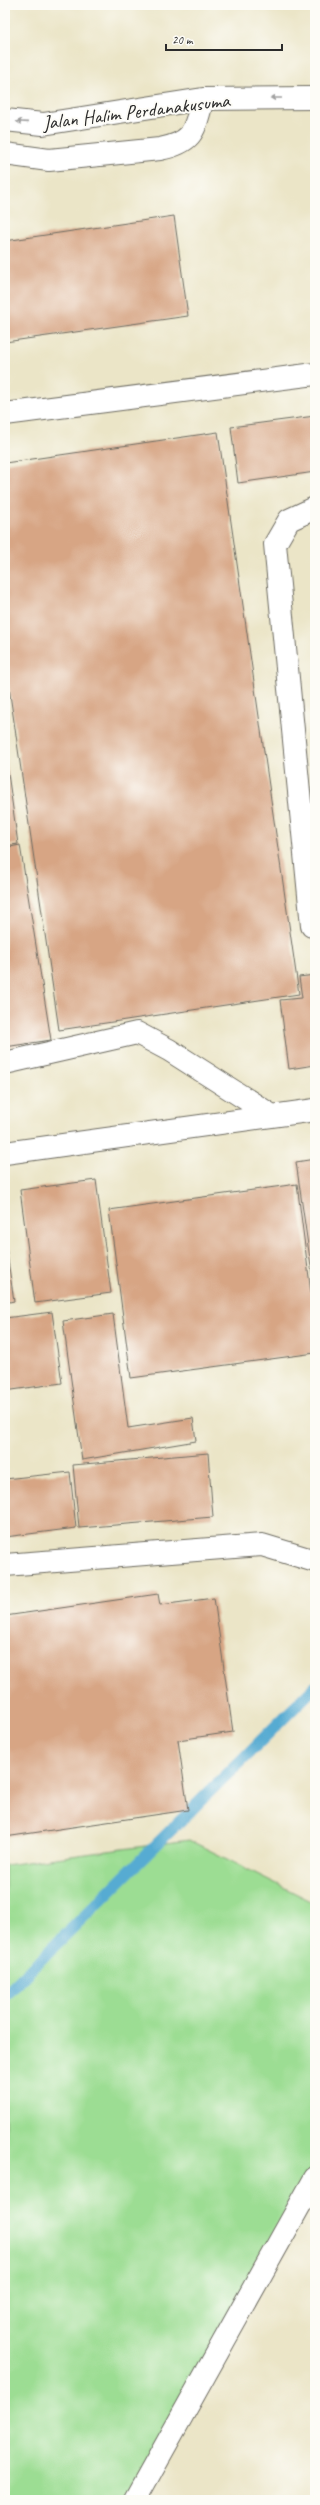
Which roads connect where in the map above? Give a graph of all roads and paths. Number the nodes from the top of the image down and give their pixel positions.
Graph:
1 (315, 98) edge
2 (203, 99) junction
3 (5, 120) edge
4 (5, 154) edge
5 (315, 374) edge
6 (5, 414) edge
7 (315, 508) edge
8 (315, 926) edge
9 (5, 1063) edge
10 (315, 1110) edge
11 (271, 1115) junction
12 (5, 1153) edge
13 (315, 1561) edge
14 (5, 1565) edge
15 (315, 2178) edge
16 (135, 2500) edge

1 -> 2 lane, Jalan Halim Perdanakusuma
2 -> 3 lane, Jalan Halim Perdanakusuma
2 - 4 lane
5 - 6 lane
7 - 8 lane
9 - 11 lane
10 - 11 lane
11 - 12 lane
13 - 14 lane
15 - 16 lane

